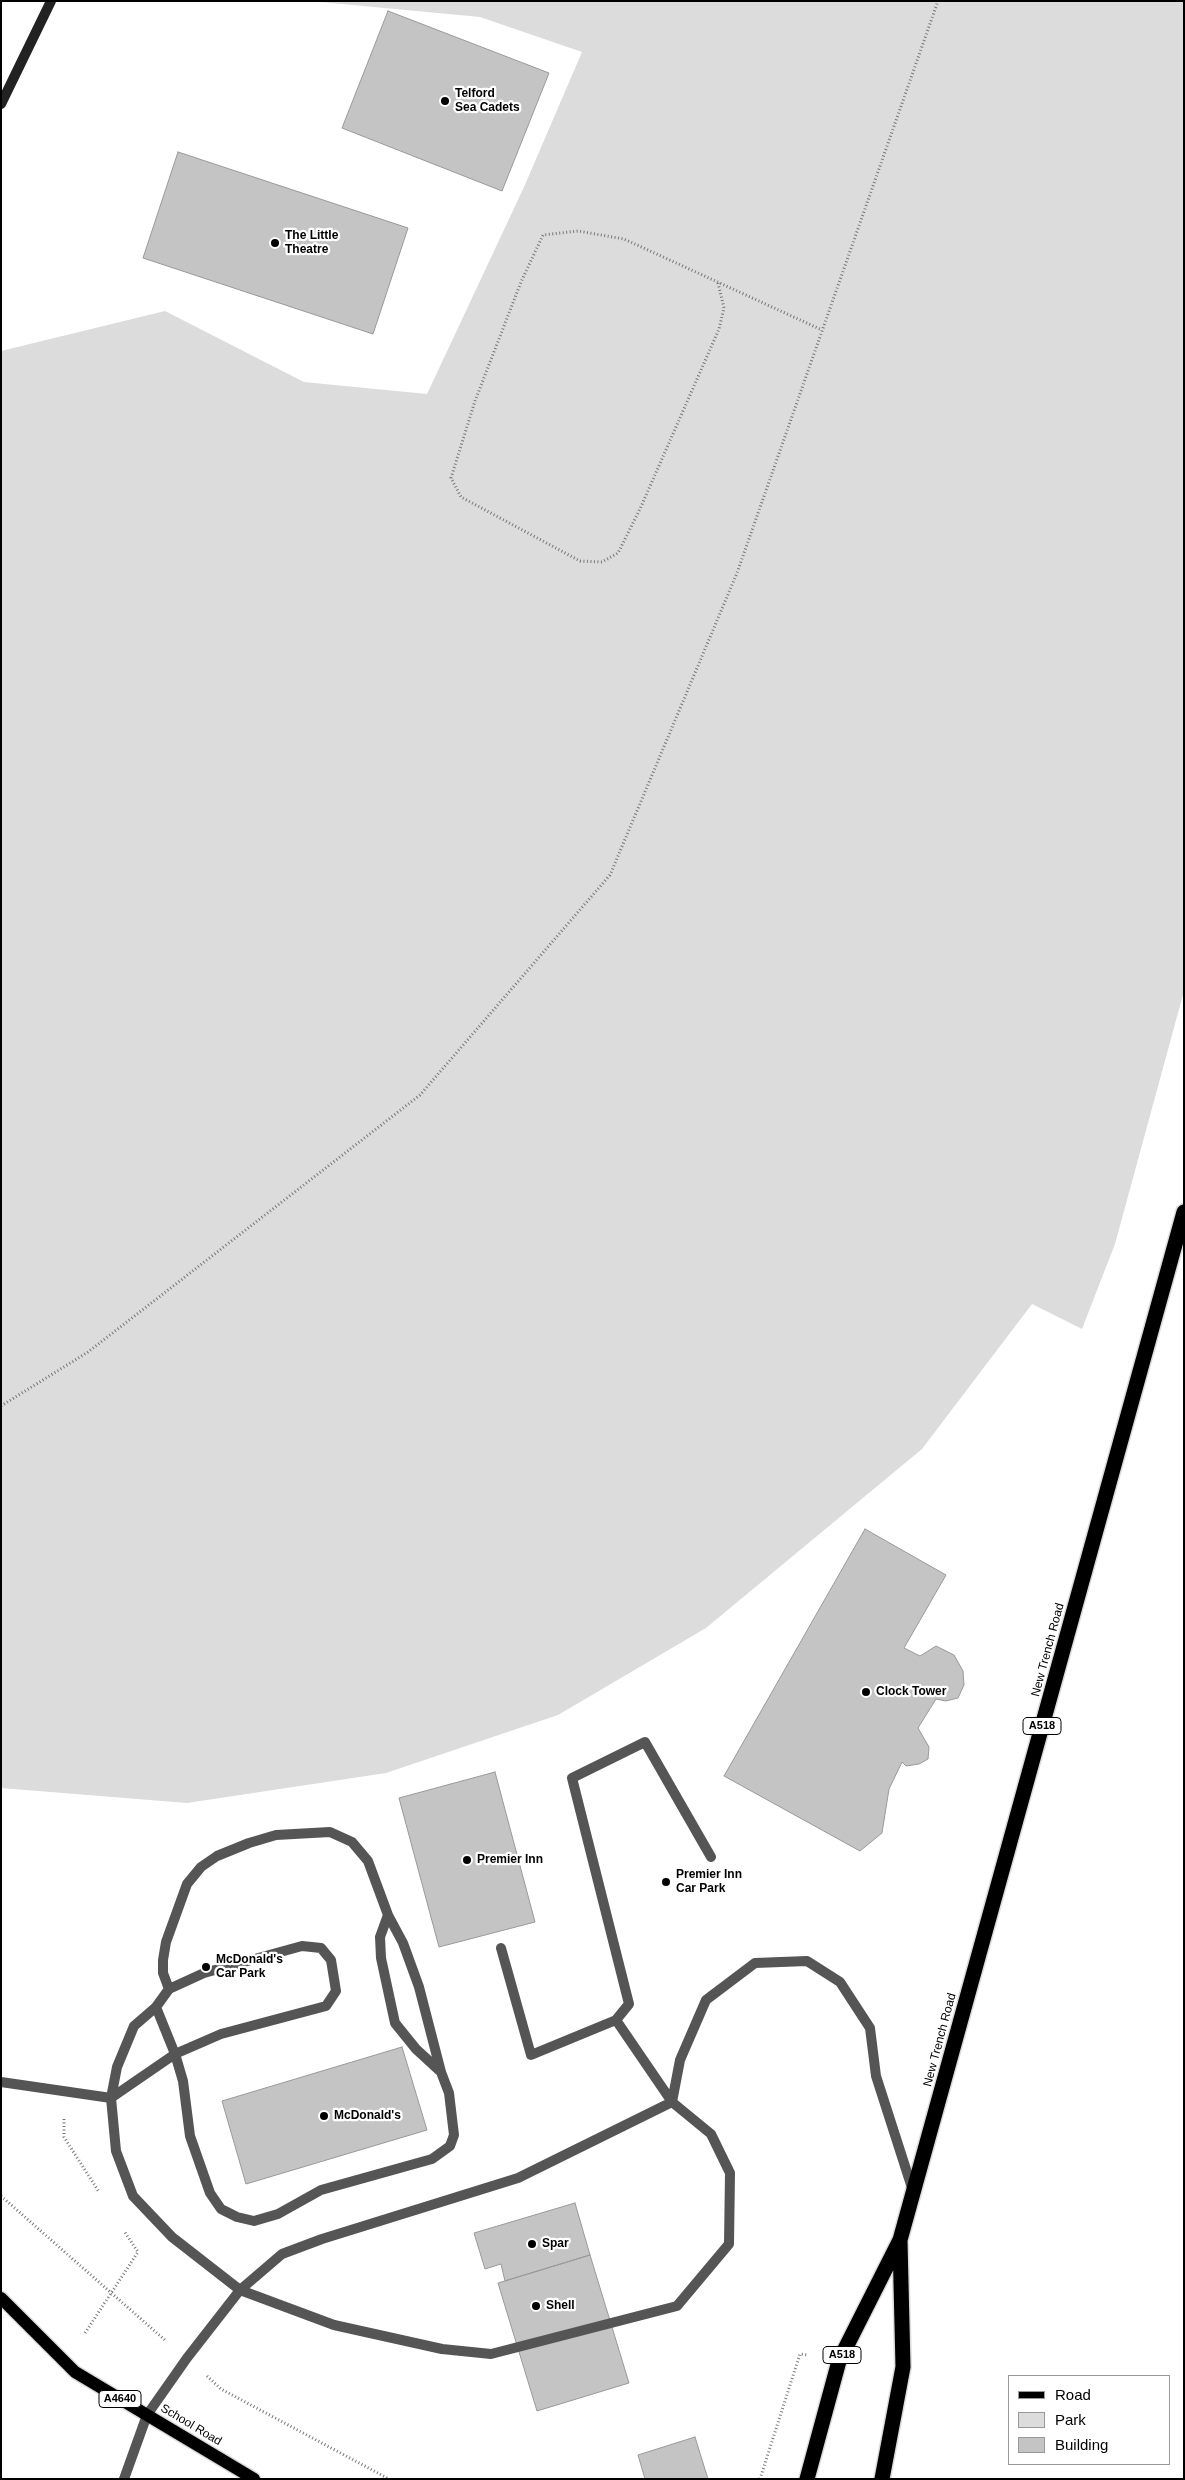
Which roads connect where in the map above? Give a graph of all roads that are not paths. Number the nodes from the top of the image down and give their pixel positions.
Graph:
1 (51, 1) edge
2 (1, 104) edge
3 (1184, 1212) edge
4 (711, 1857) dead end
5 (388, 1915) junction
6 (501, 1948) dead end
7 (169, 1990) junction
8 (156, 2007) junction
9 (616, 2020) junction
10 (175, 2054) junction
11 (442, 2072) junction
12 (1, 2082) edge
13 (111, 2098) junction
14 (672, 2102) junction
15 (914, 2193) junction
16 (900, 2240) junction
17 (240, 2290) junction
18 (1, 2298) edge
19 (147, 2416) junction
20 (124, 2479) edge
21 (254, 2479) edge
22 (807, 2479) edge
23 (882, 2479) edge

1 - 2 street
3 - 15 highway, New Trench Road / A518
4 - 9 street
5 - 7 street
5 - 11 street
5 - 11 street
6 - 9 street
7 - 8 street
7 - 10 street
8 - 10 street
8 - 13 street
9 - 14 street
10 - 11 street
10 - 13 street
12 - 13 street
13 - 17 street
14 - 15 street
14 - 17 street
14 - 17 street
15 - 16 highway, New Trench Road / A518
16 - 22 highway, New Trench Road / A518
16 - 23 highway, New Trench Road / A518
17 - 19 street
18 - 19 main road, School Road / A4640
19 - 20 street
19 - 21 main road, School Road / A4640

